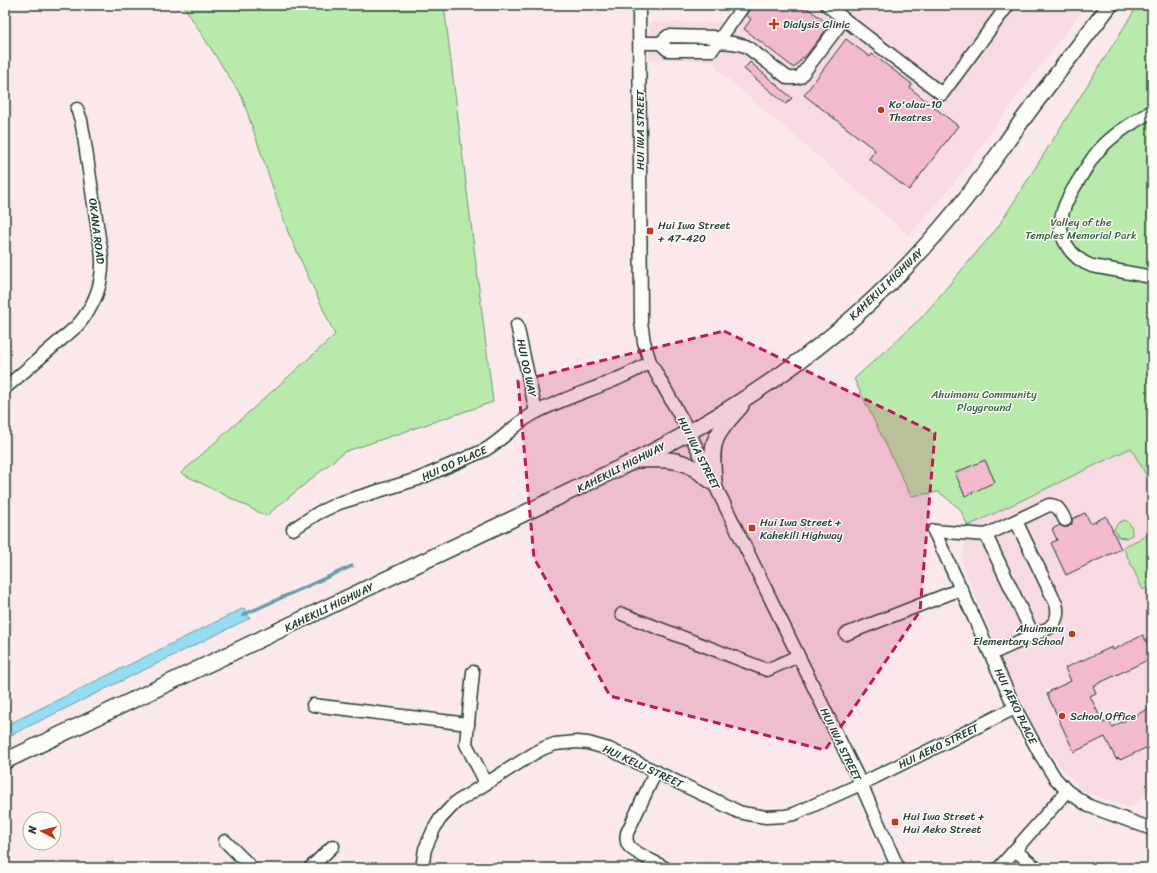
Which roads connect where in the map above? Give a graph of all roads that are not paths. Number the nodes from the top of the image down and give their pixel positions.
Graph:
1 (639, 5) edge
2 (744, 5) edge
3 (827, 5) edge
4 (1008, 5) edge
5 (1110, 5) edge
6 (844, 19) junction
7 (718, 42) junction
8 (640, 43) junction
9 (77, 109) dead end
10 (1152, 111) edge
11 (1152, 277) edge
12 (517, 325) dead end
13 (650, 362) junction
14 (5, 388) edge
15 (749, 396) junction
16 (536, 412) junction
17 (689, 432) junction
18 (636, 460) junction
19 (714, 483) junction
20 (1065, 520) dead end
21 (1016, 521) junction
22 (293, 529) dead end
23 (986, 535) junction
24 (961, 589) junction
25 (622, 614) dead end
26 (846, 634) dead end
27 (1033, 635) junction
28 (991, 654) junction
29 (798, 656) junction
30 (473, 672) dead end
31 (313, 705) dead end
32 (1015, 708) junction
33 (468, 724) junction
34 (5, 761) edge
35 (656, 771) junction
36 (486, 783) junction
37 (860, 784) junction
38 (1067, 791) junction
39 (1152, 829) edge
40 (226, 841) dead end
41 (333, 846) dead end
42 (1015, 850) junction
43 (252, 868) edge
44 (310, 868) edge
45 (422, 868) edge
46 (665, 868) edge
47 (898, 868) edge
48 (999, 868) edge
49 (1036, 868) edge

1 - 8 street, HUI IWA STREET
2 - 7 street
3 - 6 street
4 - 6 street
5 - 15 main road, KAHEKILI HIGHWAY
6 - 7 street
7 - 8 street
8 - 13 street, HUI IWA STREET
9 - 14 street, OKANA ROAD
10 - 11 street
12 - 16 street, HUI OO WAY
13 - 16 street, HUI OO PLACE
13 - 17 street, HUI IWA STREET
15 - 17 main road, KAHEKILI HIGHWAY
15 - 19 main road
16 - 22 street, HUI OO PLACE
17 - 18 main road, KAHEKILI HIGHWAY
17 - 19 street, HUI IWA STREET
18 - 19 main road
18 - 34 main road, KAHEKILI HIGHWAY
19 - 29 street, HUI IWA STREET
20 - 21 street
21 - 23 street
21 - 27 street
23 - 24 street, HUI AEKO PLACE
23 - 27 street
24 - 26 street
24 - 28 street, HUI AEKO PLACE
25 - 29 street
27 - 28 street
28 - 32 street, HUI AEKO PLACE
29 - 37 street, HUI IWA STREET
30 - 33 street
31 - 33 street
32 - 37 street, HUI AEKO STREET
32 - 38 street, HUI AEKO PLACE
33 - 36 street
35 - 36 street, HUI KELU STREET
35 - 37 street, HUI KELU STREET
35 - 46 street
36 - 45 street, HUI KELU STREET
37 - 47 street, HUI IWA STREET
38 - 39 street, HUI AEKO PLACE
38 - 42 street
40 - 43 street
41 - 44 street
42 - 48 street
42 - 49 street

